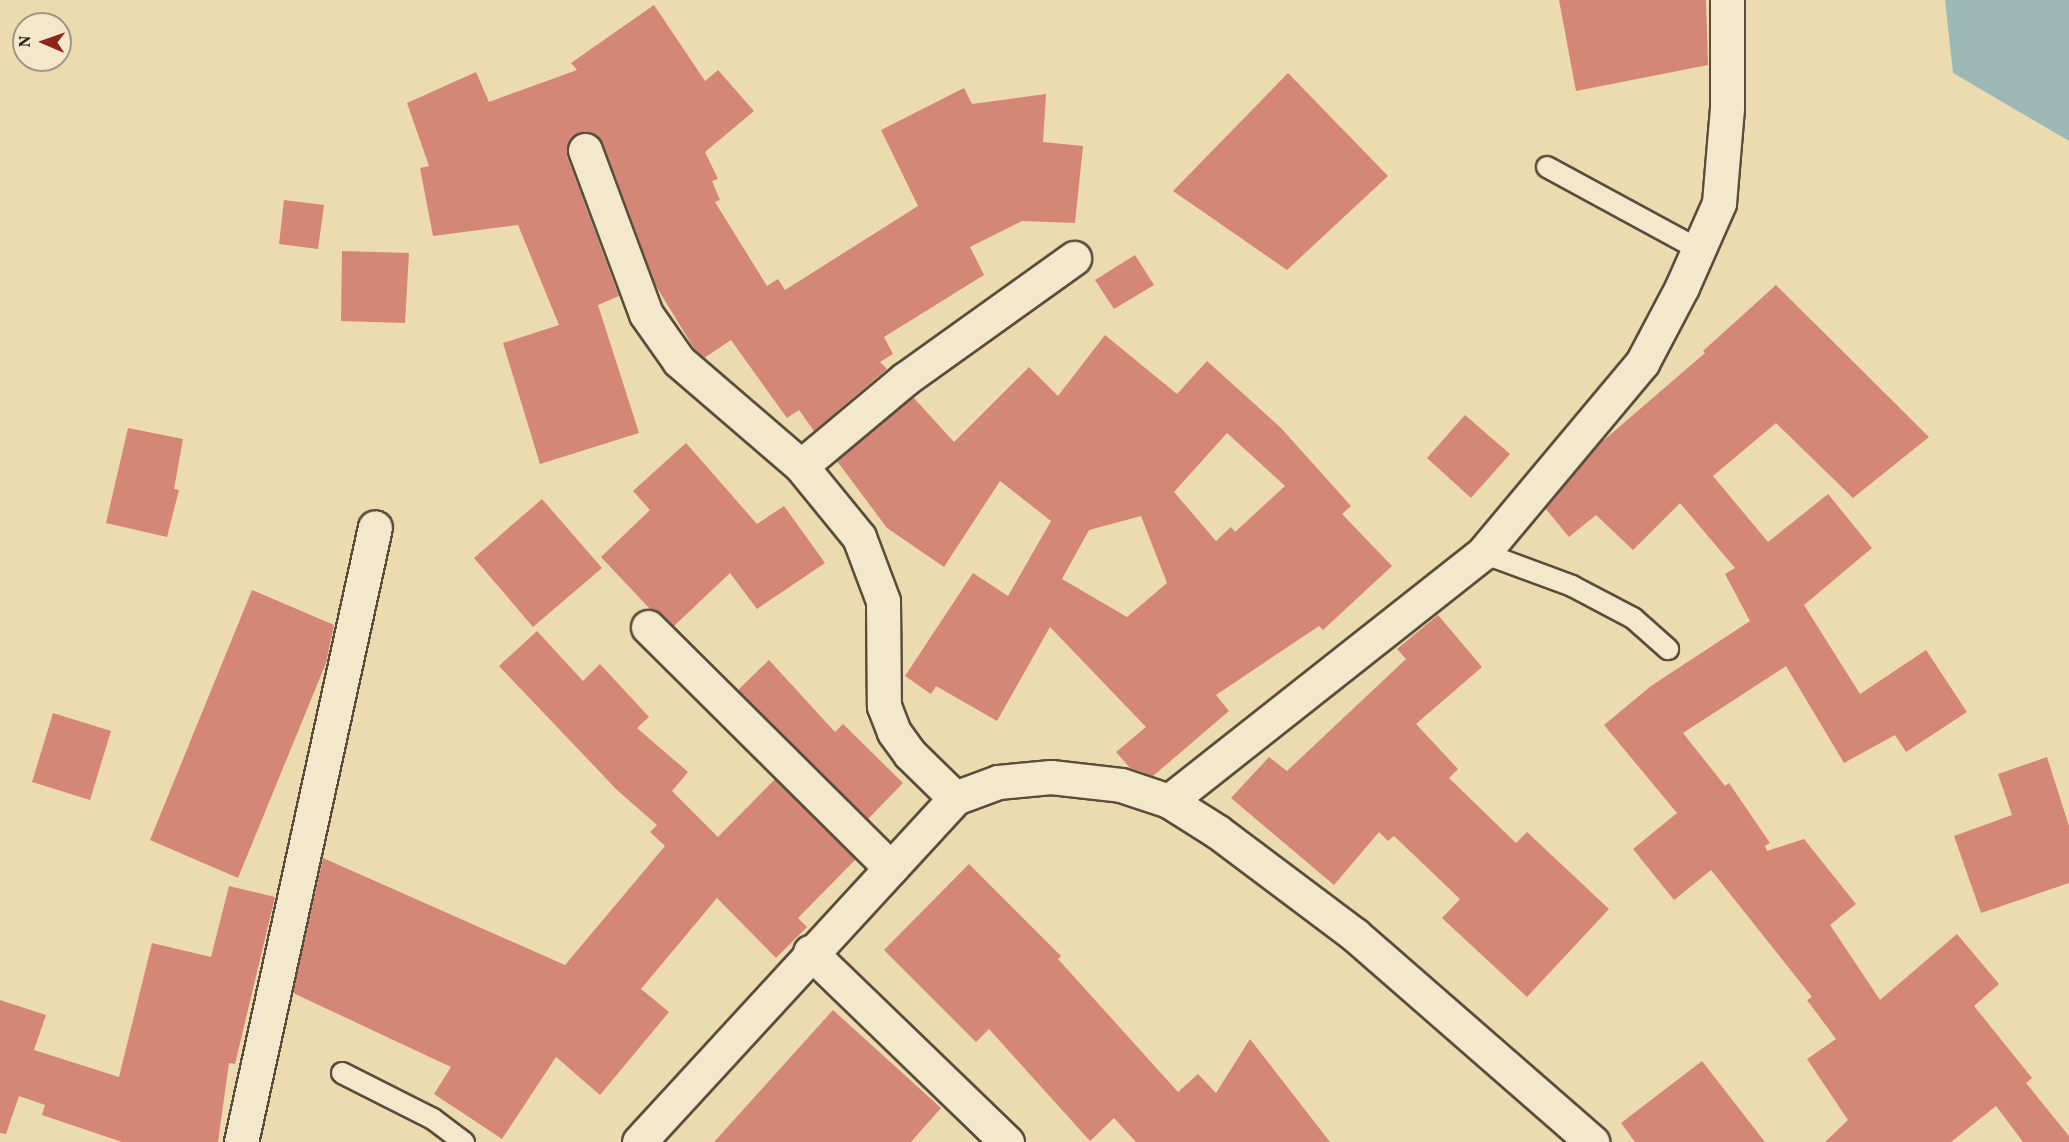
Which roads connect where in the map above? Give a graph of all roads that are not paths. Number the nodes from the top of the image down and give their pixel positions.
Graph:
1 (1726, 0) edge
2 (585, 150) dead end
3 (1546, 167) dead end
4 (1698, 249) junction
5 (1074, 258) dead end
6 (801, 466) junction
7 (375, 527) dead end
8 (1483, 553) junction
9 (648, 627) dead end
10 (1668, 649) dead end
11 (955, 798) junction
12 (1169, 801) junction
13 (891, 868) junction
14 (810, 952) junction
15 (342, 1073) dead end
16 (241, 1142) edge
17 (465, 1142) edge
18 (639, 1142) edge
19 (1007, 1142) edge
20 (1592, 1142) edge

1 - 4 street
2 - 6 street
3 - 4 lane
4 - 8 street
5 - 6 street
6 - 11 street
7 - 16 street
8 - 10 lane
8 - 12 street
9 - 13 street
11 - 12 street
11 - 13 street
12 - 20 street
13 - 14 street
14 - 18 street
14 - 19 street
15 - 17 lane

